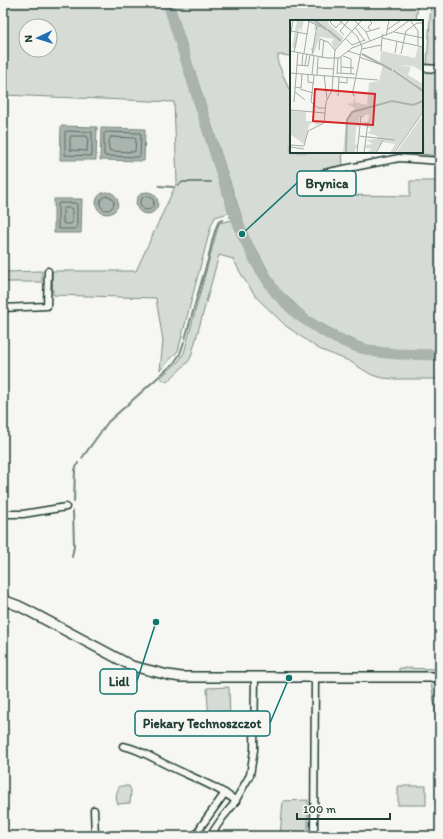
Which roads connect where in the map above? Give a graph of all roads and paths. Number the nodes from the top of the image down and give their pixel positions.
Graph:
1 (423, 68) edge
2 (440, 69) edge
3 (440, 161) edge
4 (324, 173) dead end
5 (48, 271) dead end
6 (3, 308) edge
7 (66, 507) dead end
8 (3, 514) edge
9 (3, 600) edge
10 (315, 677) junction
11 (440, 677) edge
12 (255, 678) junction
13 (123, 746) dead end
14 (225, 793) junction
15 (236, 800) junction
16 (94, 810) dead end
17 (95, 836) edge
18 (196, 836) edge
19 (210, 836) edge
20 (314, 836) edge

1 - 2 street
3 - 4 street
5 - 6 street
7 - 8 street
9 - 12 street
10 - 11 street
10 - 12 street
10 - 20 street
12 - 15 street
13 - 14 street
14 - 15 street
14 - 18 street
15 - 19 street
16 - 17 street

